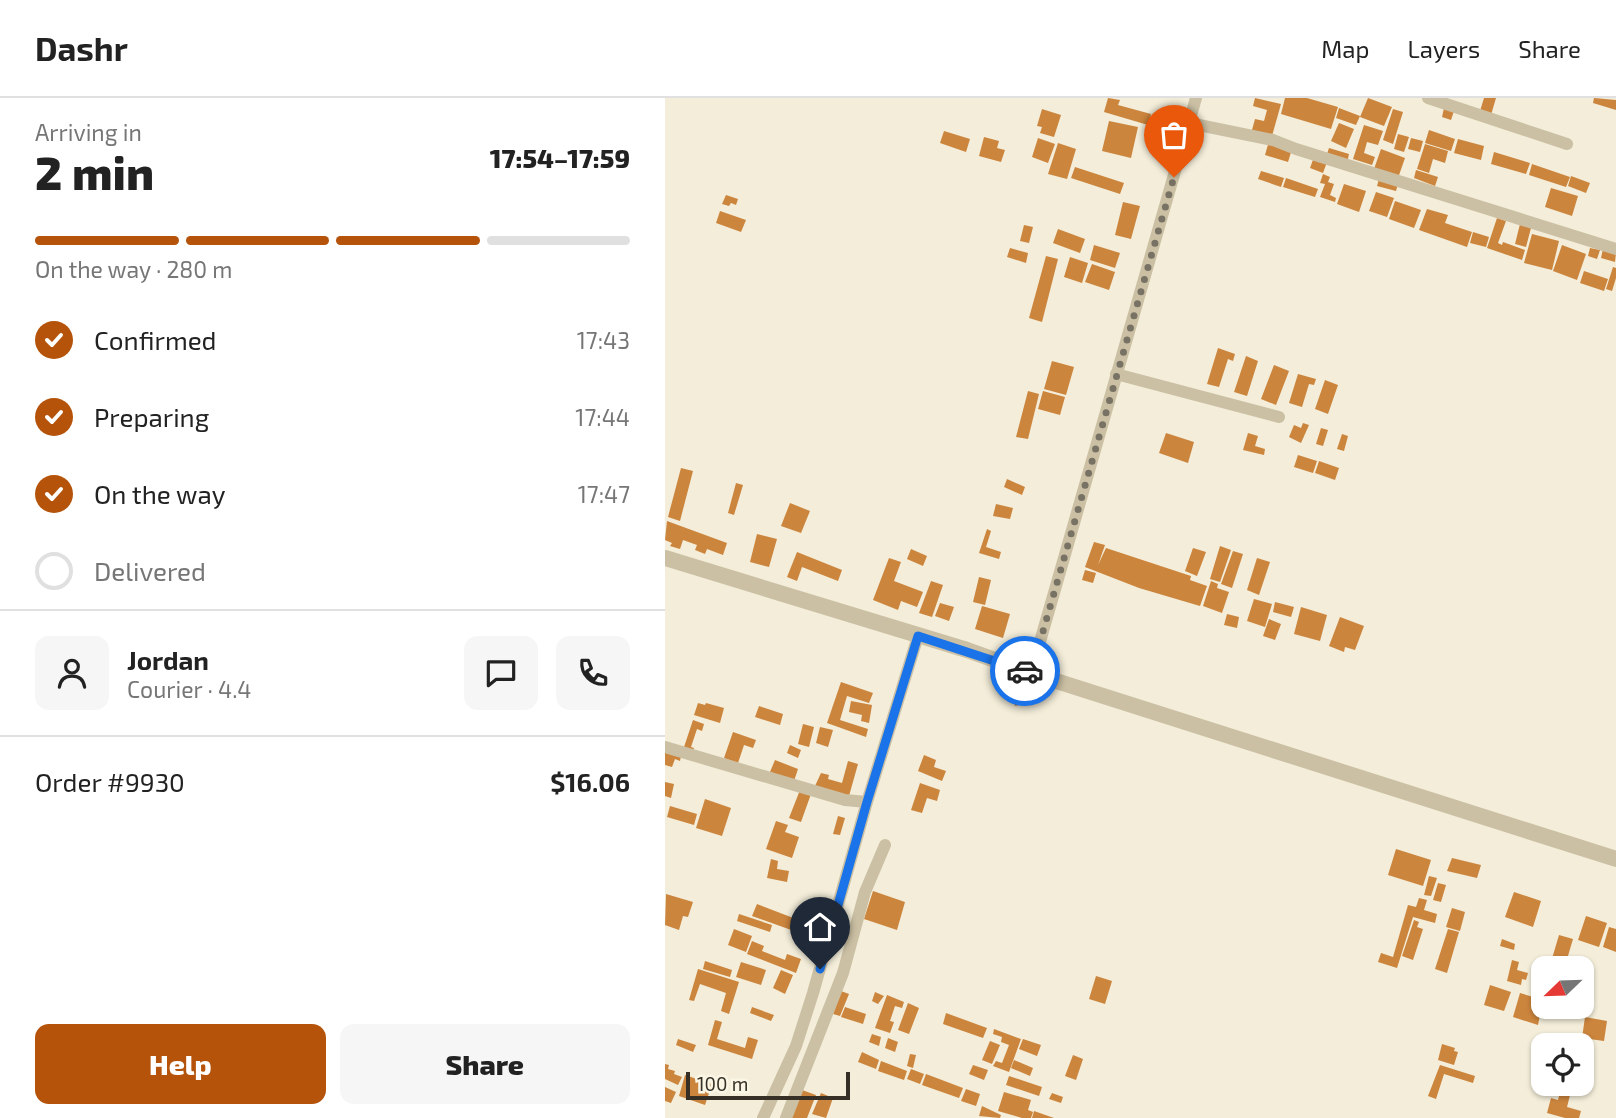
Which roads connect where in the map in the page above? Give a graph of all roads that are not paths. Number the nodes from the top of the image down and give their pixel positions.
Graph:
1 (1196, 98) edge
2 (1428, 98) edge
3 (1189, 123) junction
4 (1567, 144) dead end
5 (1616, 249) edge
6 (1116, 374) junction
7 (1279, 417) dead end
8 (665, 558) edge
9 (918, 636) junction
10 (1031, 673) junction
11 (665, 747) edge
12 (867, 802) junction
13 (885, 845) dead end
14 (1616, 859) edge
15 (763, 1118) edge
16 (786, 1118) edge

1 - 3 street
2 - 4 street
3 - 5 street
3 - 6 street
6 - 7 street
6 - 10 street
8 - 9 street
9 - 10 street
9 - 12 street
10 - 14 street
11 - 12 street
12 - 15 street
13 - 16 street

